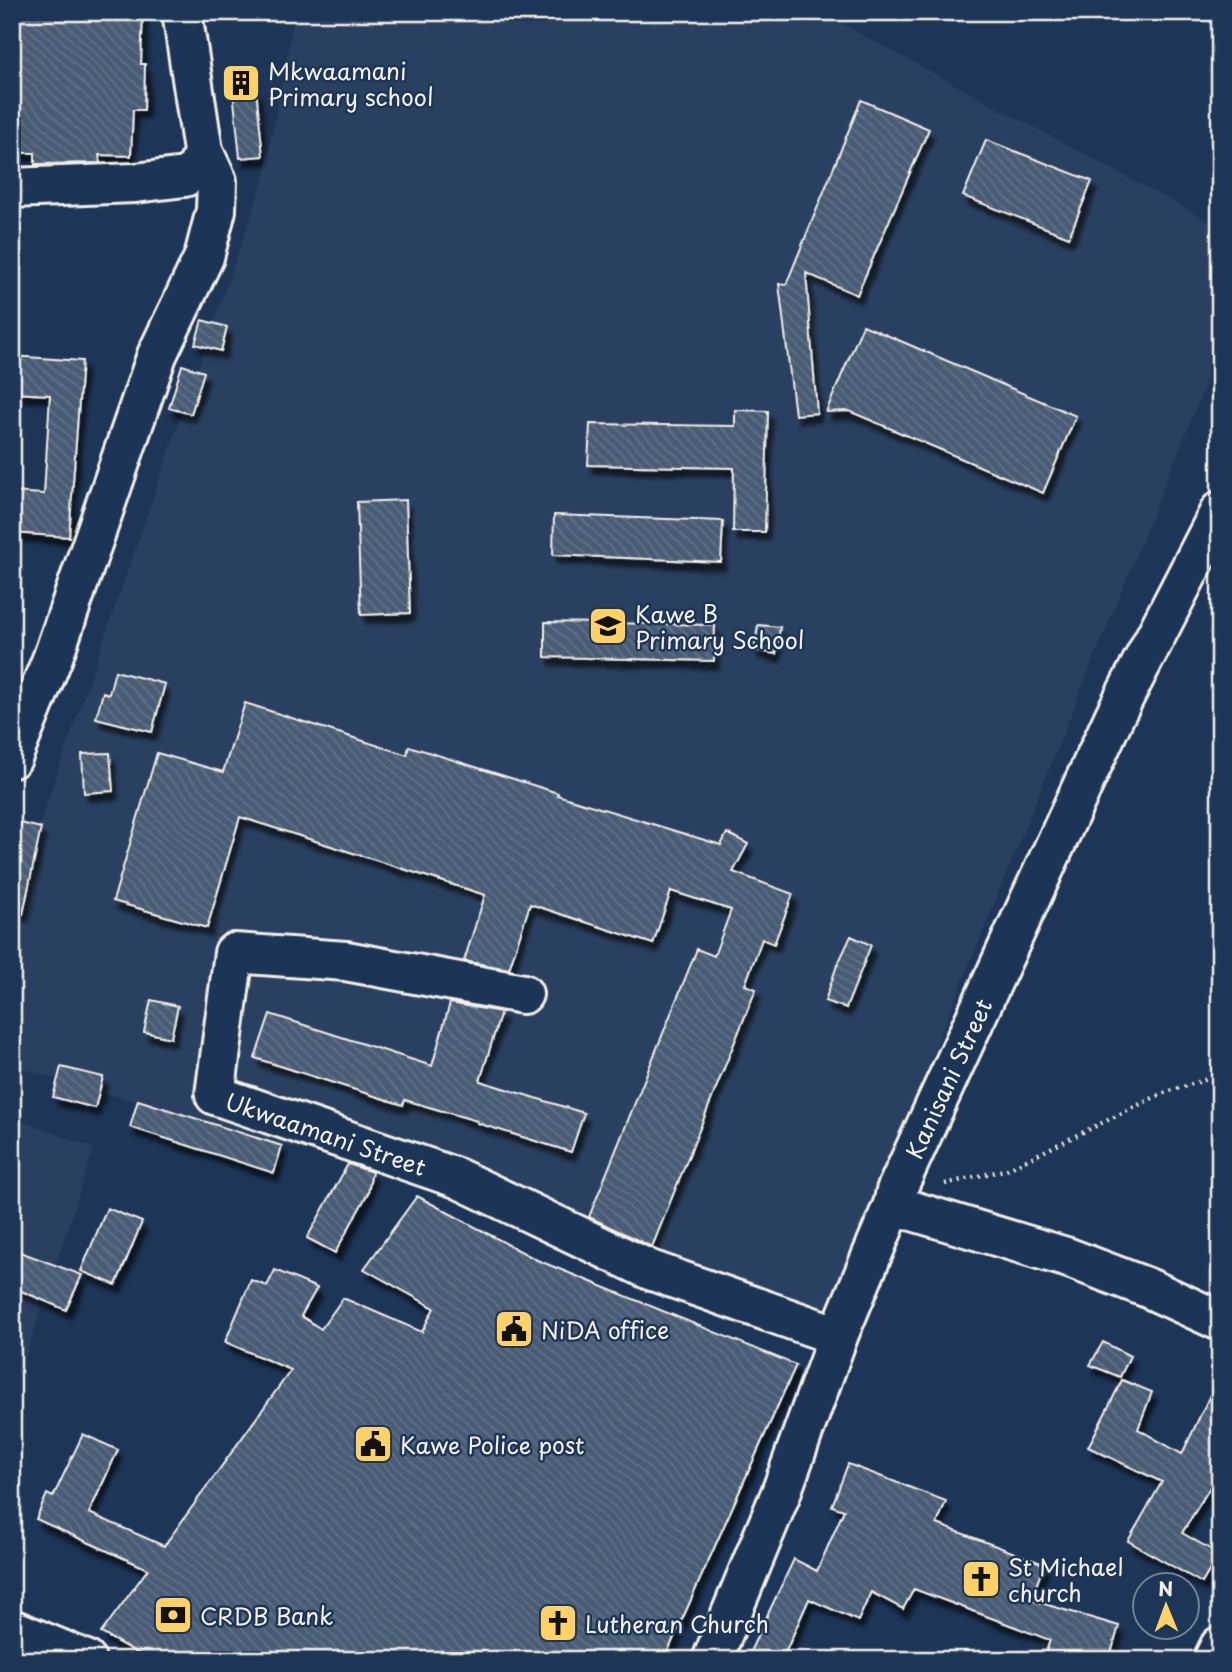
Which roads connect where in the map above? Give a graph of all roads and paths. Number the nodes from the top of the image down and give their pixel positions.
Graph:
1 (182, 12) edge
2 (203, 150) junction
3 (12, 188) edge
4 (1220, 511) edge
5 (12, 758) edge
6 (523, 994) dead end
7 (1220, 1075) edge
8 (894, 1198) junction
9 (1220, 1321) edge
10 (838, 1336) junction
11 (12, 1629) edge
12 (1220, 1646) edge
13 (81, 1659) edge
14 (712, 1660) edge
15 (1213, 1660) edge

1 - 2 street
2 - 3 street
2 - 5 street
4 - 8 street, Kanisani Street
6 - 10 street, Ukwaamani Street
7 - 8 path
8 - 9 street
8 - 10 street, Kanisani Street
10 - 14 street, Kanisani Street
11 - 13 street
12 - 15 street

